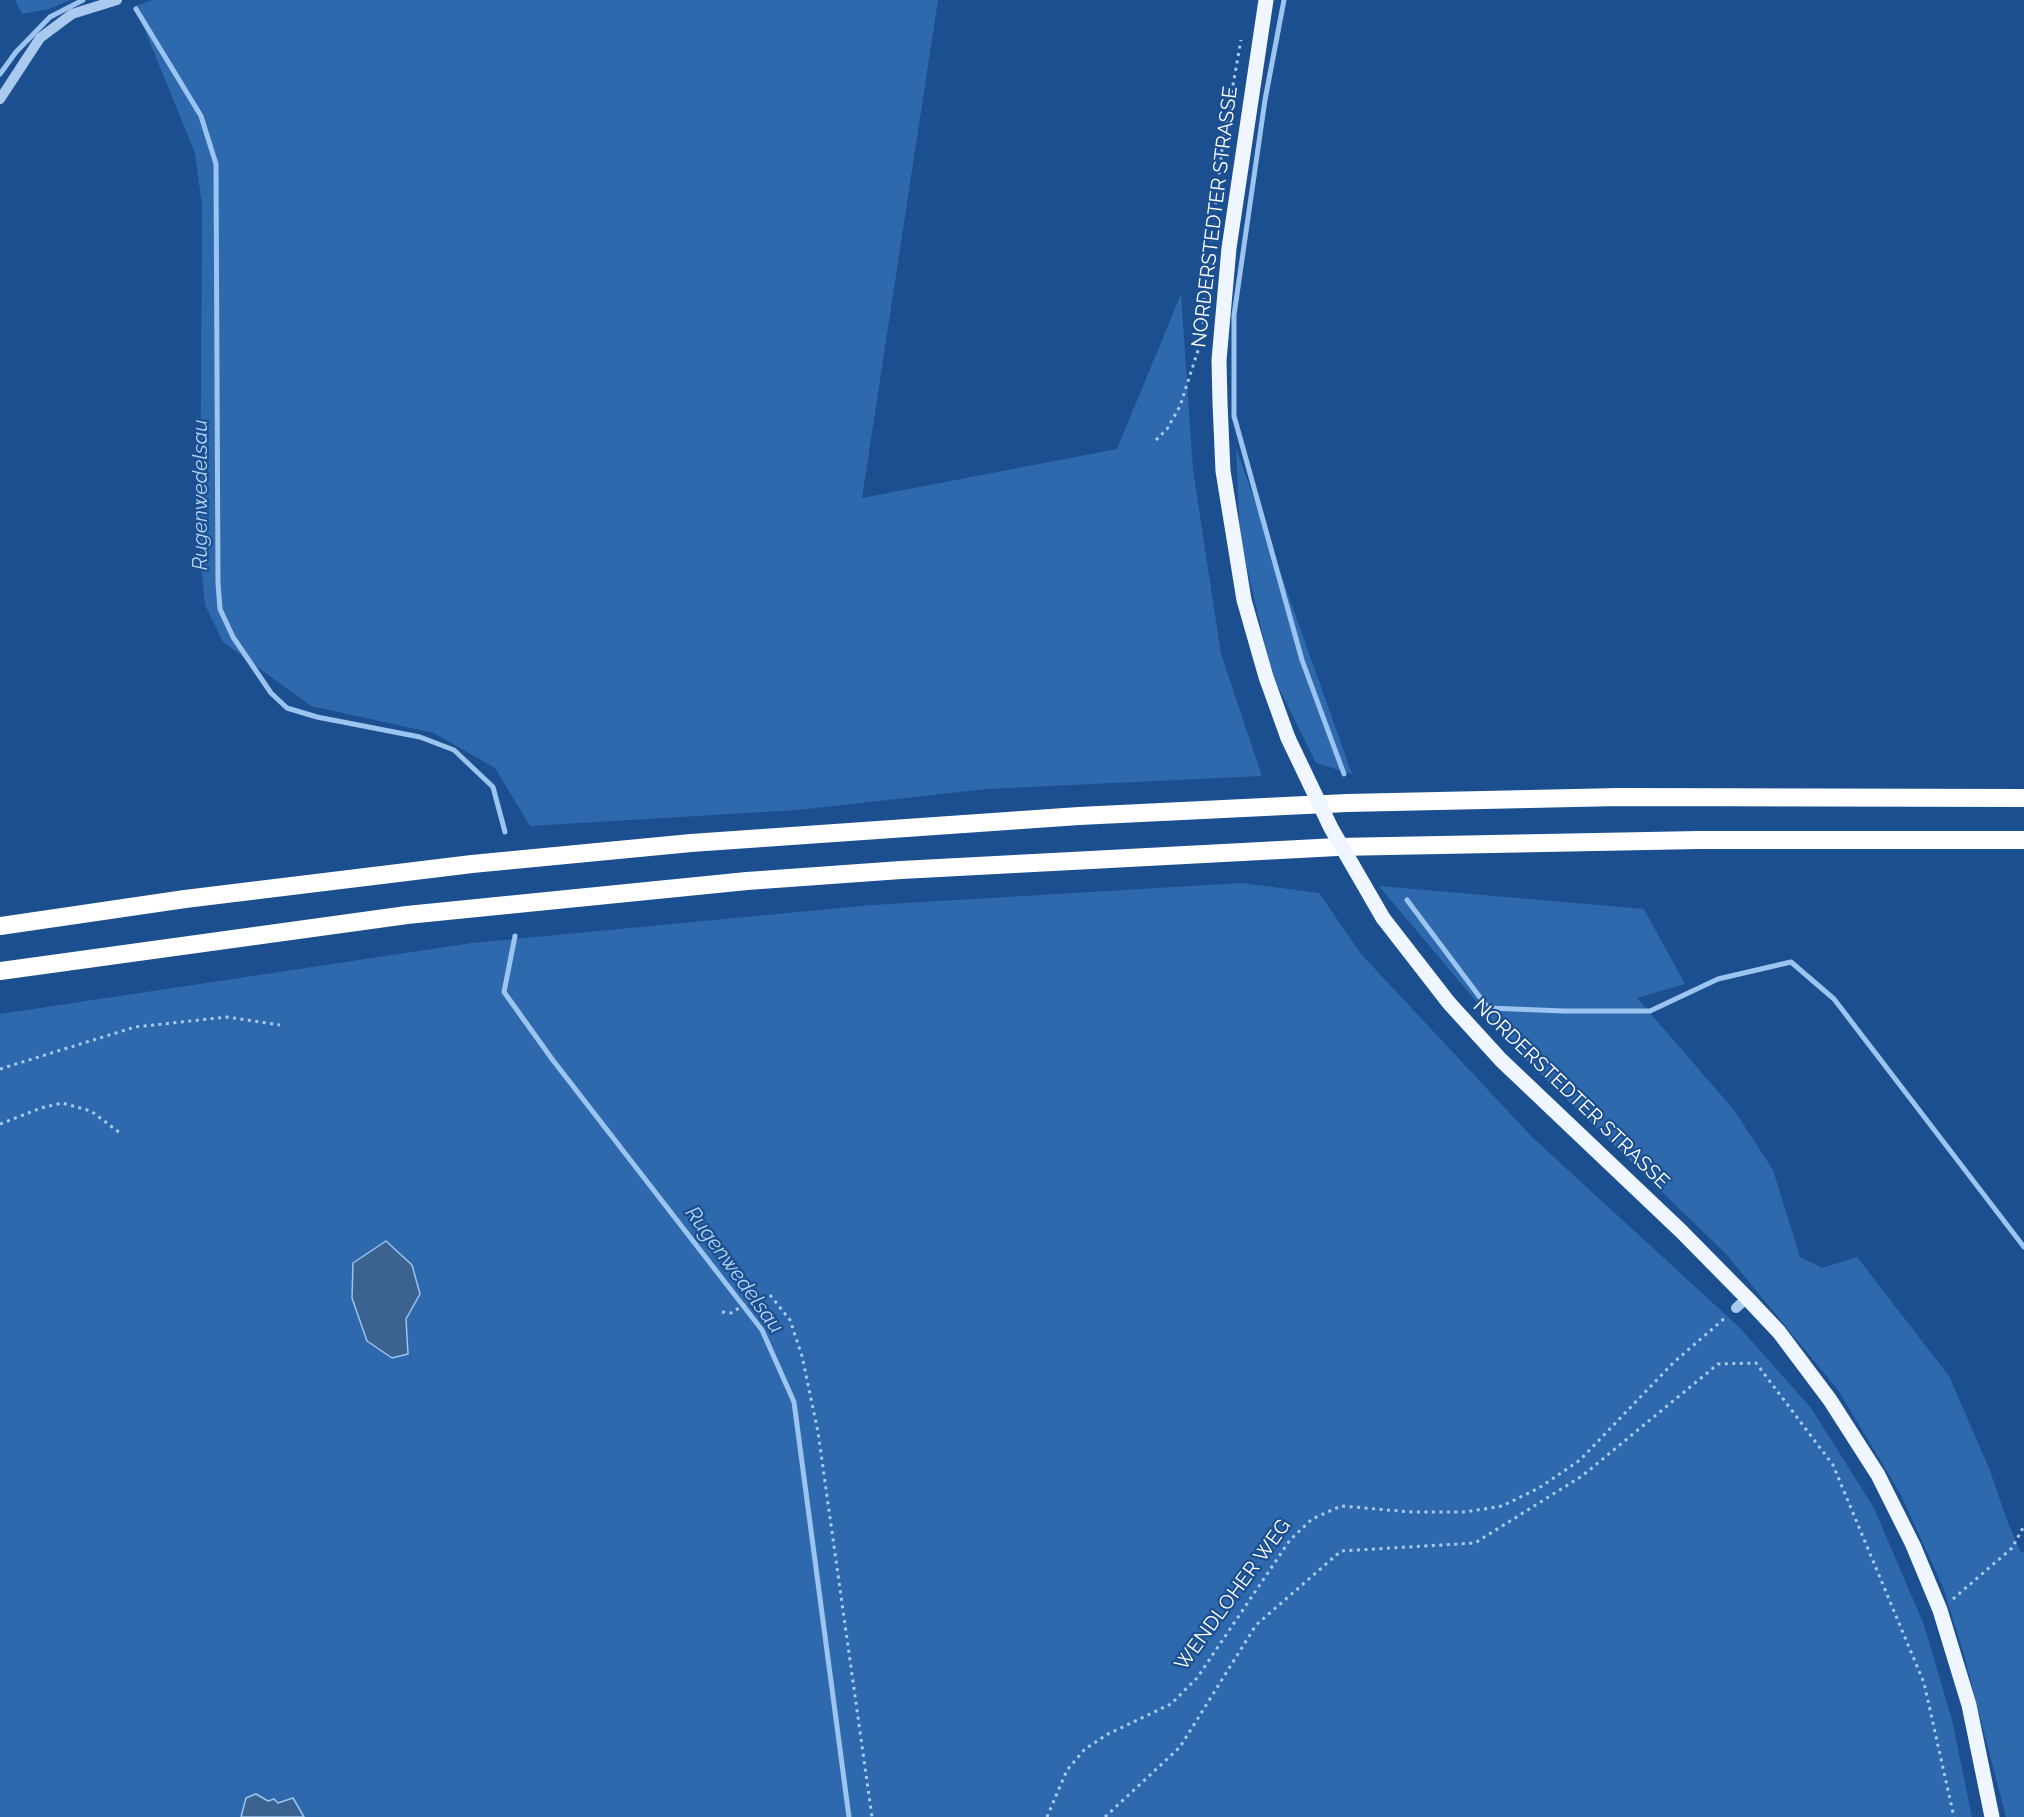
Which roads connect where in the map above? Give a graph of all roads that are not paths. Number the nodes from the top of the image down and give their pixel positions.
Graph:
1 (117, 0) edge
2 (1266, 0) edge
3 (0, 99) edge
4 (2024, 798) edge
5 (2024, 840) edge
6 (0, 926) edge
7 (0, 971) edge
8 (1992, 1817) edge

1 - 3 street
2 - 8 main road, NORDERSTEDTER STRASSE, bridge
4 - 6 highway
5 - 7 highway

